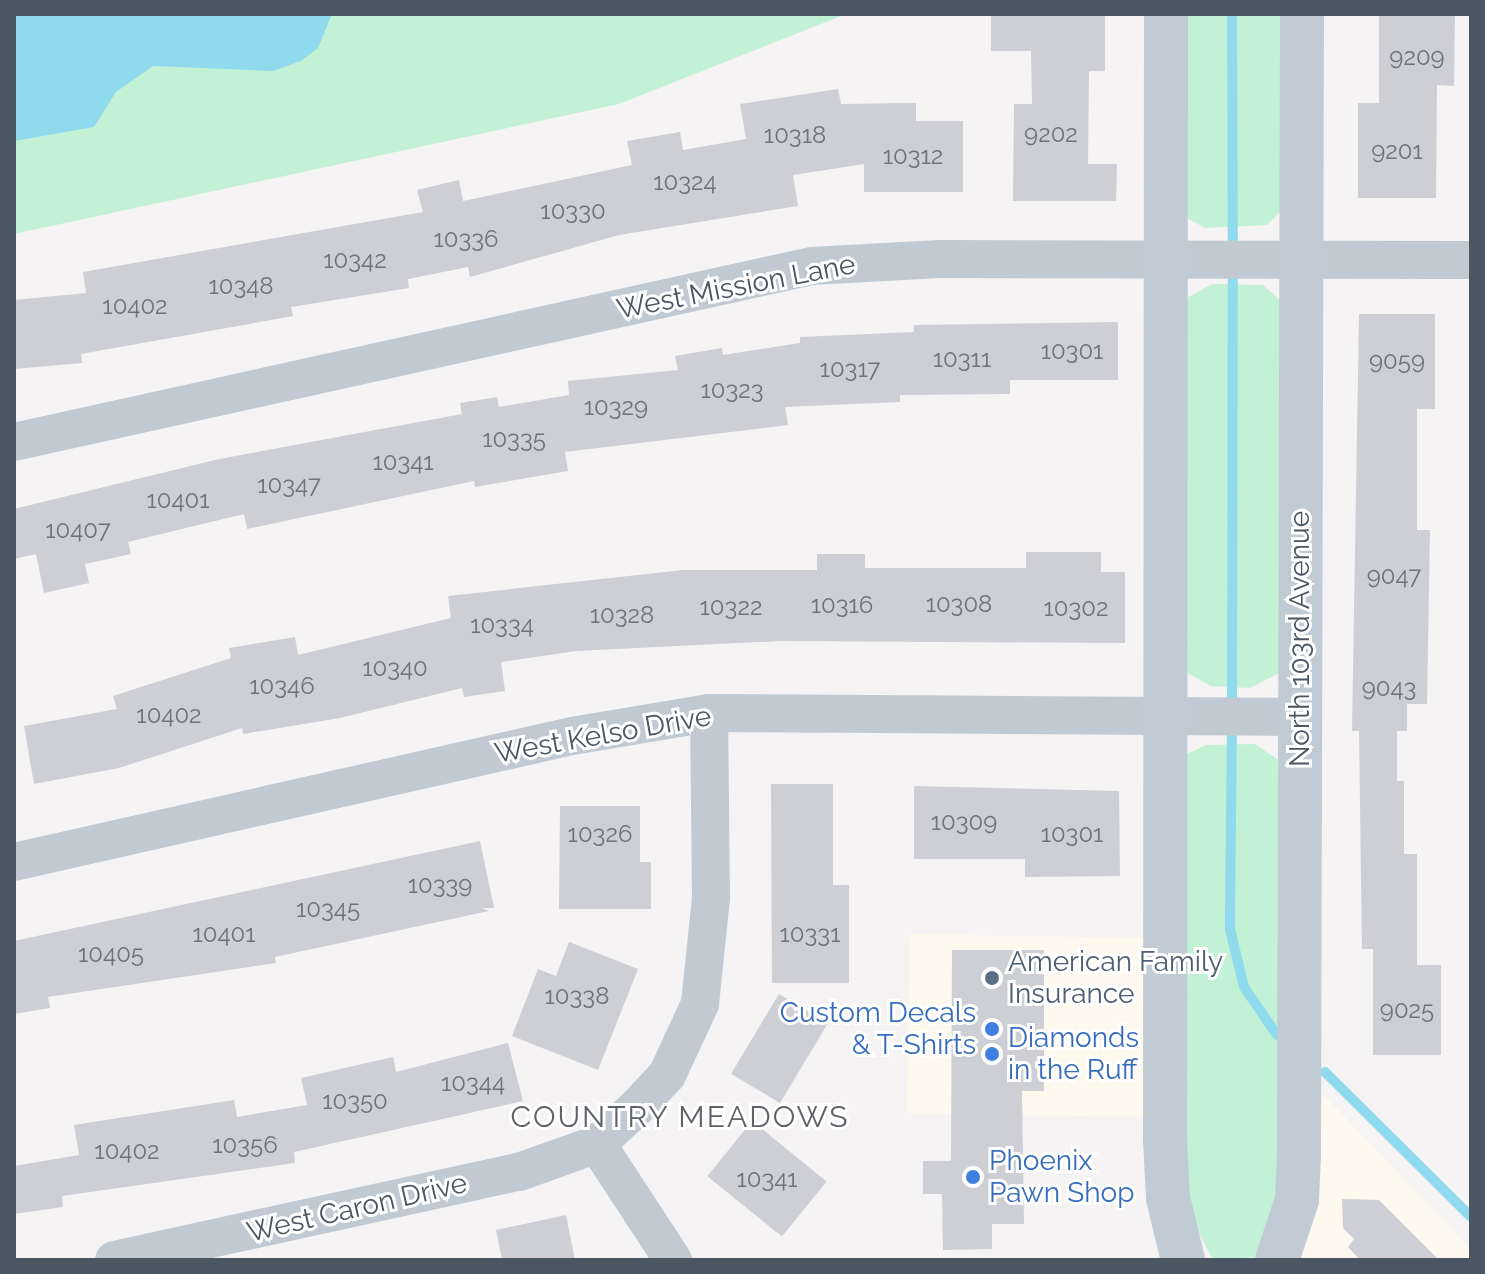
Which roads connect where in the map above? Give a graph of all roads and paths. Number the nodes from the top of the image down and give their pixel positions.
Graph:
1 (1166, 14) edge
2 (1302, 14) edge
3 (1300, 260) junction
4 (1471, 260) edge
5 (1164, 261) junction
6 (14, 442) edge
7 (709, 713) junction
8 (1300, 717) junction
9 (1165, 718) junction
10 (14, 862) edge
11 (597, 1144) junction
12 (114, 1260) edge
13 (673, 1260) edge
14 (1183, 1260) edge
15 (1277, 1260) edge

1 - 5 street
2 - 3 street, North 103rd Avenue
3 - 4 street, West Mission Lane
3 - 5 street, West Mission Lane
3 - 8 street, North 103rd Avenue
5 - 6 street, West Mission Lane
5 - 9 street
7 - 9 street, West Kelso Drive
7 - 10 street, West Kelso Drive
7 - 11 street, West Caron Drive
8 - 9 street, West Kelso Drive
8 - 15 street, North 103rd Avenue
9 - 14 street
11 - 12 street, West Caron Drive
11 - 13 street

